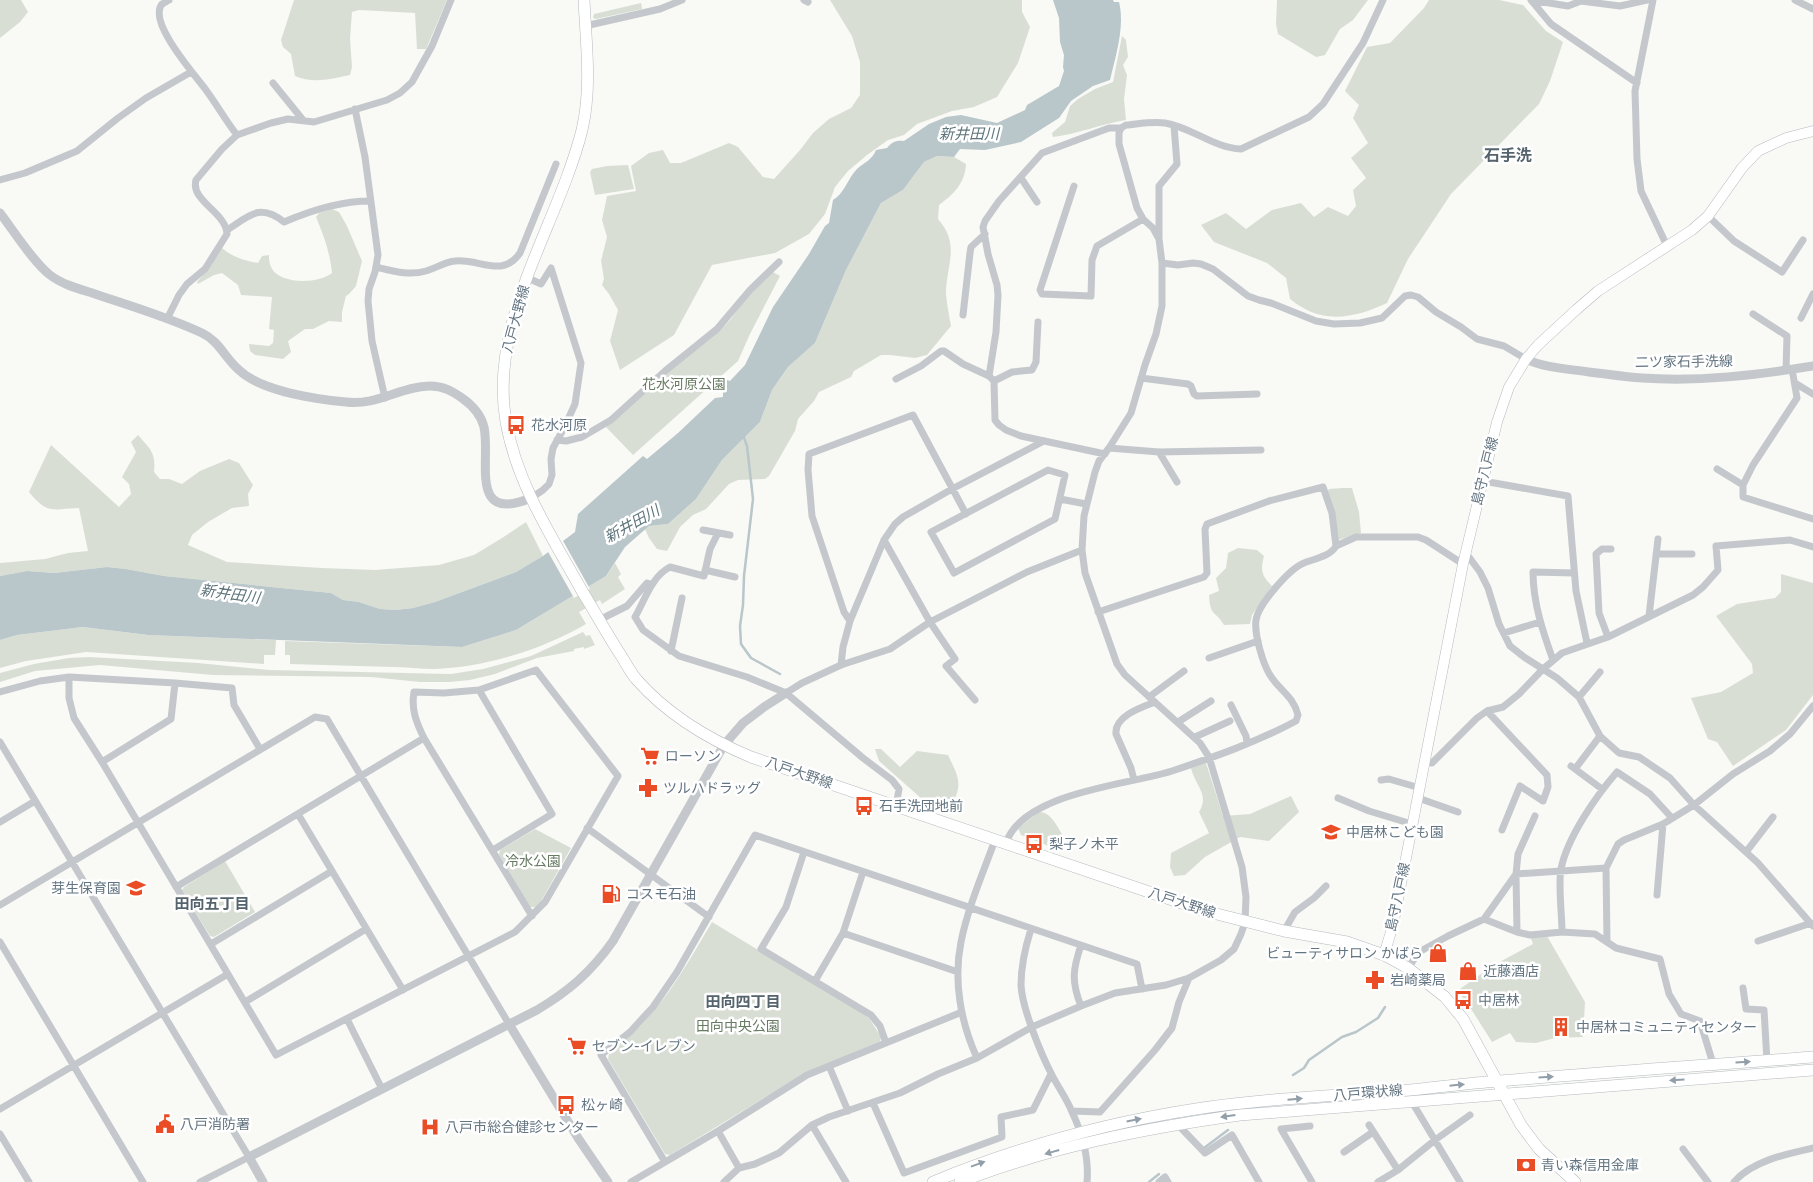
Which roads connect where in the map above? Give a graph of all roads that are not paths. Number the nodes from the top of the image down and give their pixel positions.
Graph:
1 (169, 0) edge
2 (452, 0) edge
3 (584, 0) edge
4 (682, 0) edge
5 (1383, 0) edge
6 (1531, 0) edge
7 (1647, 0) edge
8 (1653, 0) edge
9 (1795, 0) edge
10 (1813, 9) edge
11 (585, 26) junction
12 (192, 72) junction
13 (274, 83) dead end
14 (1637, 83) junction
15 (356, 109) junction
16 (303, 120) junction
17 (1174, 126) junction
18 (1121, 128) junction
19 (1813, 131) edge
20 (237, 135) junction
21 (556, 164) dead end
22 (1021, 178) junction
23 (0, 180) edge
24 (1074, 186) dead end
25 (370, 201) junction
26 (1037, 202) dead end
27 (0, 213) edge
28 (1708, 216) junction
29 (1143, 219) junction
30 (226, 230) junction
31 (985, 234) junction
32 (1159, 238) junction
33 (1803, 240) dead end
34 (1667, 246) junction
35 (779, 262) dead end
36 (1162, 263) junction
37 (376, 267) junction
38 (528, 278) junction
39 (1813, 294) edge
40 (963, 314) dead end
41 (1753, 314) dead end
42 (1801, 318) dead end
43 (167, 319) junction
44 (1038, 322) dead end
45 (1526, 359) junction
46 (1813, 366) edge
47 (1789, 370) junction
48 (1141, 378) junction
49 (896, 379) dead end
50 (992, 379) junction
51 (1794, 383) junction
52 (1257, 394) dead end
53 (1813, 394) edge
54 (385, 398) junction
55 (557, 440) junction
56 (1044, 441) junction
57 (1261, 450) dead end
58 (1107, 451) junction
59 (1159, 452) junction
60 (1717, 469) dead end
61 (1483, 481) junction
62 (1177, 482) dead end
63 (1743, 485) junction
64 (952, 489) junction
65 (531, 498) junction
66 (1060, 499) junction
67 (1086, 504) junction
68 (966, 514) junction
69 (1813, 519) edge
70 (703, 530) dead end
71 (718, 533) junction
72 (730, 535) dead end
73 (1658, 539) dead end
74 (884, 540) junction
75 (1336, 546) junction
76 (1813, 547) edge
77 (1611, 549) dead end
78 (1082, 550) junction
79 (1466, 553) junction
80 (1656, 554) junction
81 (1692, 554) dead end
82 (1463, 564) junction
83 (705, 570) junction
84 (1574, 573) junction
85 (735, 577) dead end
86 (652, 585) junction
87 (682, 598) dead end
88 (1098, 612) junction
89 (1649, 616) junction
90 (599, 620) junction
91 (850, 621) junction
92 (930, 622) junction
93 (1540, 622) junction
94 (1504, 633) junction
95 (1608, 637) junction
96 (1258, 641) junction
97 (1587, 643) junction
98 (671, 651) junction
99 (1209, 658) dead end
100 (1553, 660) junction
101 (841, 665) junction
102 (1543, 669) junction
103 (1184, 671) dead end
104 (1600, 672) dead end
105 (69, 677) junction
106 (175, 683) junction
107 (479, 690) junction
108 (0, 692) edge
109 (786, 694) junction
110 (1579, 697) junction
111 (1152, 699) junction
112 (975, 700) dead end
113 (1210, 701) dead end
114 (1231, 705) dead end
115 (1813, 706) edge
116 (1488, 712) junction
117 (1230, 721) dead end
118 (1178, 722) junction
119 (1600, 736) junction
120 (1195, 737) junction
121 (424, 738) junction
122 (0, 742) edge
123 (1247, 743) junction
124 (724, 745) junction
125 (260, 750) junction
126 (1209, 758) junction
127 (102, 762) junction
128 (1424, 762) junction
129 (361, 776) junction
130 (1134, 780) junction
131 (1381, 780) dead end
132 (1602, 789) junction
133 (1419, 793) junction
134 (1338, 798) dead end
135 (35, 801) junction
136 (896, 806) junction
137 (1694, 806) junction
138 (1458, 812) dead end
139 (298, 814) junction
140 (1535, 816) dead end
141 (1773, 817) dead end
142 (1672, 818) junction
143 (0, 822) edge
144 (137, 823) junction
145 (1412, 824) junction
146 (1663, 824) junction
147 (587, 828) junction
148 (1502, 830) dead end
149 (1000, 841) junction
150 (493, 850) junction
151 (804, 852) junction
152 (1746, 852) junction
153 (72, 863) junction
154 (1606, 868) junction
155 (1561, 870) junction
156 (332, 871) junction
157 (863, 872) junction
158 (651, 874) junction
159 (1516, 874) junction
160 (1326, 886) dead end
161 (176, 887) junction
162 (1657, 895) dead end
163 (0, 905) edge
164 (971, 908) junction
165 (532, 916) junction
166 (709, 917) junction
167 (1484, 919) junction
168 (1245, 922) junction
169 (1812, 925) edge
170 (366, 929) junction
171 (1030, 929) junction
172 (1284, 931) junction
173 (1517, 932) junction
174 (1562, 932) junction
175 (843, 933) junction
176 (1758, 940) dead end
177 (0, 942) edge
178 (1608, 942) junction
179 (211, 944) junction
180 (1081, 945) junction
181 (1384, 954) junction
182 (470, 957) junction
183 (1408, 968) junction
184 (958, 972) junction
185 (228, 974) junction
186 (1189, 978) junction
187 (815, 981) junction
188 (1743, 988) dead end
189 (1142, 989) junction
190 (403, 990) junction
191 (245, 1002) junction
192 (1081, 1006) junction
193 (162, 1012) junction
194 (962, 1012) junction
195 (347, 1019) junction
196 (509, 1024) junction
197 (1032, 1027) junction
198 (886, 1043) junction
199 (1813, 1057) edge
200 (976, 1058) junction
201 (1766, 1061) junction
202 (1713, 1064) junction
203 (73, 1066) junction
204 (829, 1066) junction
205 (1813, 1070) edge
206 (1051, 1074) junction
207 (1716, 1077) junction
208 (1497, 1081) junction
209 (382, 1089) junction
210 (1503, 1093) junction
211 (1412, 1102) junction
212 (873, 1104) junction
213 (0, 1109) edge
214 (848, 1111) junction
215 (1072, 1111) junction
216 (1470, 1115) dead end
217 (1180, 1123) junction
218 (812, 1125) junction
219 (1310, 1126) dead end
220 (718, 1131) junction
221 (0, 1134) edge
222 (1081, 1138) junction
223 (1435, 1140) junction
224 (1813, 1148) edge
225 (1683, 1149) dead end
226 (1344, 1152) dead end
227 (249, 1157) junction
228 (665, 1162) junction
229 (739, 1168) junction
230 (1398, 1170) junction
231 (1383, 1181) edge
232 (29, 1182) edge
233 (143, 1182) edge
234 (200, 1182) edge
235 (263, 1182) edge
236 (608, 1182) edge
237 (631, 1182) edge
238 (724, 1182) edge
239 (846, 1182) edge
240 (933, 1182) edge
241 (960, 1182) edge
242 (1088, 1182) edge
243 (1159, 1182) edge
244 (1168, 1182) edge
245 (1258, 1182) edge
246 (1312, 1182) edge
247 (1460, 1182) edge
248 (1575, 1182) edge
249 (1708, 1182) edge
250 (1734, 1182) edge

1 - 12 street
2 - 15 street
3 - 11 main road, 八戸大野線
4 - 11 street
5 - 17 street
6 - 7 street
6 - 14 street
8 - 14 street
9 - 10 street
11 - 38 main road, 八戸大野線
12 - 20 street
12 - 23 street
13 - 16 street
14 - 34 street
15 - 16 street
15 - 25 street
16 - 20 street
17 - 18 street
17 - 32 street
18 - 22 street
18 - 29 street
19 - 28 main road, 島守八戸線
20 - 30 street
21 - 37 street
22 - 26 street
22 - 31 street
24 - 29 street
25 - 30 street
25 - 37 street
27 - 43 street
28 - 33 street
28 - 34 main road, 島守八戸線
29 - 32 street
30 - 43 street
31 - 40 street
31 - 50 street
32 - 36 street
34 - 45 main road, 島守八戸線
35 - 55 street
36 - 45 street
36 - 48 street
37 - 54 street
38 - 55 street
38 - 65 main road, 八戸大野線
39 - 42 street
41 - 47 street
43 - 54 street
44 - 50 street
45 - 47 street, 二ツ家石手洗線
45 - 61 main road, 島守八戸線
46 - 47 street, 二ツ家石手洗線
47 - 51 street
48 - 52 street
48 - 58 street
49 - 50 street
50 - 56 street
51 - 53 street
51 - 63 street
54 - 65 street
55 - 65 street
56 - 58 street
56 - 64 street
57 - 59 street
58 - 59 street
58 - 67 street
59 - 62 street
60 - 63 street
61 - 79 main road, 島守八戸線
61 - 84 street
63 - 69 street
64 - 68 street
64 - 74 street
64 - 91 street
65 - 90 main road, 八戸大野線
66 - 67 street
66 - 68 street
66 - 68 street
67 - 78 street
70 - 71 street
71 - 72 street
71 - 83 street
73 - 80 street
74 - 91 street
74 - 92 street
75 - 82 street
75 - 88 street
75 - 96 street
76 - 89 street
77 - 95 street
78 - 88 street
78 - 92 street
79 - 82 main road, 島守八戸線
79 - 94 street
80 - 81 street
80 - 89 street
82 - 128 main road, 島守八戸線
83 - 85 street
83 - 86 street
84 - 93 street
84 - 97 street
86 - 90 street
86 - 98 street
87 - 98 street
88 - 111 street
89 - 95 street
90 - 124 main road, 八戸大野線
91 - 101 street
92 - 101 street
92 - 112 street
93 - 94 street
93 - 100 street
94 - 102 street
95 - 97 street
96 - 99 street
96 - 123 street
97 - 100 street
98 - 109 street
100 - 102 street
101 - 109 street
102 - 110 street
102 - 116 street
103 - 111 street
104 - 110 street
105 - 106 street
105 - 108 street
105 - 127 street
106 - 125 street
106 - 127 street
107 - 121 street
107 - 147 street
107 - 150 street
109 - 124 street
109 - 136 street
110 - 119 street
111 - 118 street
111 - 130 street
113 - 118 street
114 - 123 street
115 - 137 street
116 - 128 street
116 - 148 street
117 - 120 street
118 - 120 street
119 - 132 street
119 - 137 street
120 - 126 street
121 - 129 street
121 - 150 street
122 - 135 street
123 - 126 street
124 - 136 main road, 八戸大野線
124 - 158 street
125 - 129 street
125 - 144 street
126 - 130 street
126 - 168 street
127 - 144 street
128 - 133 main road, 島守八戸線
129 - 139 street
129 - 182 street
130 - 149 street
131 - 133 street
132 - 142 street
132 - 155 street
133 - 138 street
133 - 145 main road, 島守八戸線
134 - 145 street
135 - 143 street
135 - 153 street
136 - 149 main road, 八戸大野線
137 - 142 street
137 - 152 street
139 - 156 street
139 - 161 street
140 - 159 street
141 - 152 street
142 - 146 street
144 - 153 street
144 - 161 street
145 - 181 main road, 島守八戸線
146 - 154 street
146 - 162 street
147 - 158 street
147 - 165 street
149 - 164 street
149 - 168 main road, 八戸大野線
150 - 165 street
151 - 157 street
151 - 166 street
151 - 187 street
152 - 169 street
153 - 163 street
153 - 193 street
154 - 155 street
154 - 178 street
155 - 159 street
155 - 174 street
156 - 170 street
156 - 179 street
157 - 164 street
157 - 175 street
158 - 166 street
158 - 196 street
159 - 167 street
159 - 173 street
160 - 172 street
161 - 179 street
164 - 171 street
164 - 184 street
165 - 182 street
166 - 228 street
167 - 173 street
167 - 183 street
168 - 172 main road, 八戸大野線
168 - 186 street
169 - 176 street
170 - 190 street
170 - 191 street
171 - 180 street
171 - 197 street
172 - 181 main road, 八戸大野線
173 - 174 street
174 - 178 street
175 - 184 street
175 - 187 street
177 - 203 street
178 - 202 street
179 - 185 street
180 - 189 street
180 - 192 street
181 - 183 main road, 八戸大野線
182 - 190 street
182 - 196 street
183 - 208 main road, 八戸大野線
184 - 194 street
185 - 191 street
185 - 193 street
186 - 189 street
186 - 215 street
187 - 198 street
188 - 201 street
189 - 192 street
190 - 195 street
191 - 195 street
192 - 197 street
193 - 203 street
193 - 227 street
194 - 198 street
194 - 200 street
195 - 209 street
196 - 209 street
196 - 236 street
197 - 200 street
197 - 206 street
198 - 204 street
199 - 201 main road, 八戸環状線
200 - 212 street
202 -> 201 main road, 八戸環状線
202 - 207 street
208 -> 202 main road, 八戸環状線
203 - 213 street
203 - 233 street
204 - 214 street
204 - 220 street
205 - 207 main road, 八戸環状線
206 - 212 street
206 - 215 street
207 -> 210 main road, 八戸環状線
208 - 210 main road, 八戸大野線
222 -> 208 main road, 八戸環状線
209 - 227 street
210 - 211 main road, 八戸環状線
210 - 248 main road, 八戸大野線
211 -> 217 main road, 八戸環状線
211 - 223 street
212 - 214 street
214 - 218 street
215 - 222 street
216 - 223 street
217 - 222 main road, 八戸環状線
217 - 245 street
218 - 229 street
218 - 239 street
219 - 246 street
220 - 228 street
220 - 229 street
221 - 232 street
240 -> 222 main road, 八戸環状線
222 -> 241 main road, 八戸環状線
222 - 242 street
223 - 230 street
223 - 247 street
224 - 250 street
225 - 249 street
226 - 230 street
227 - 234 street
227 - 235 street
228 - 237 street
229 - 238 street
230 - 231 street
243 - 244 street

